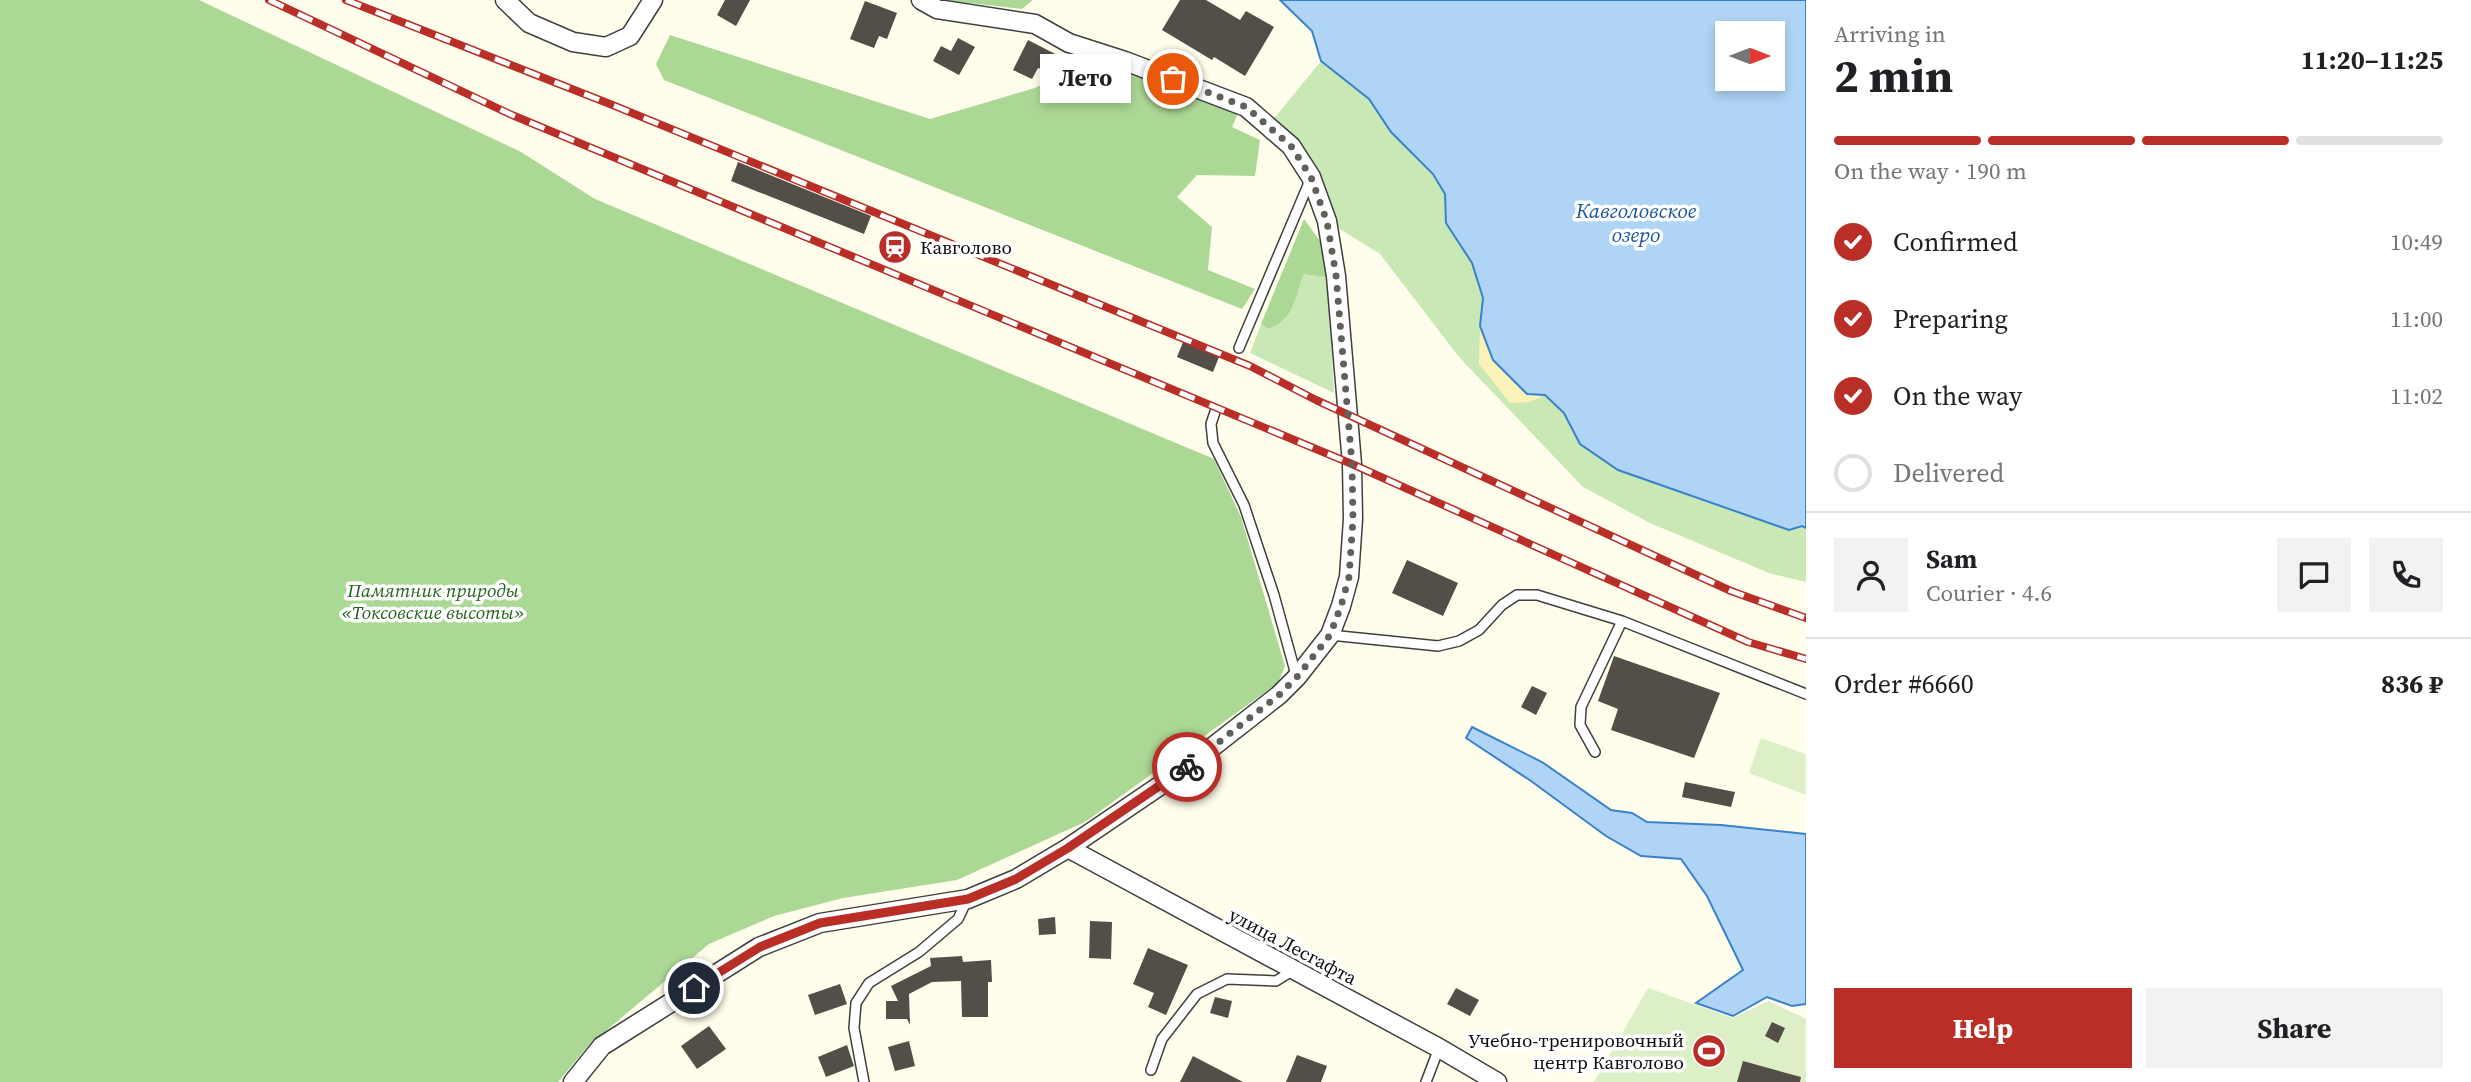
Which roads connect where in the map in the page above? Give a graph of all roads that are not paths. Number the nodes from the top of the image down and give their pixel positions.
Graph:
1 (505, 0) edge
2 (653, 0) edge
3 (920, 0) edge
4 (1311, 177) junction
5 (1239, 348) dead end
6 (1215, 412) dead end
7 (1622, 621) junction
8 (1330, 635) junction
9 (1297, 677) junction
10 (1806, 694) edge
11 (1595, 752) dead end
12 (1068, 848) junction
13 (968, 899) junction
14 (1292, 971) junction
15 (1439, 1048) junction
16 (1151, 1070) dead end
17 (573, 1082) edge
18 (864, 1082) edge
19 (1426, 1082) edge
20 (1497, 1082) edge

1 - 2 street
3 - 4 street
4 - 5 lane
4 - 8 street
6 - 9 lane
7 - 8 lane
7 - 10 lane
7 - 11 lane
8 - 9 street
9 - 12 street
12 - 13 street
12 - 14 street, улица Лесгафта
13 - 17 street
13 - 18 lane
14 - 15 street, улица Лесгафта
14 - 16 lane
15 - 19 lane
15 - 20 street, улица Лесгафта

